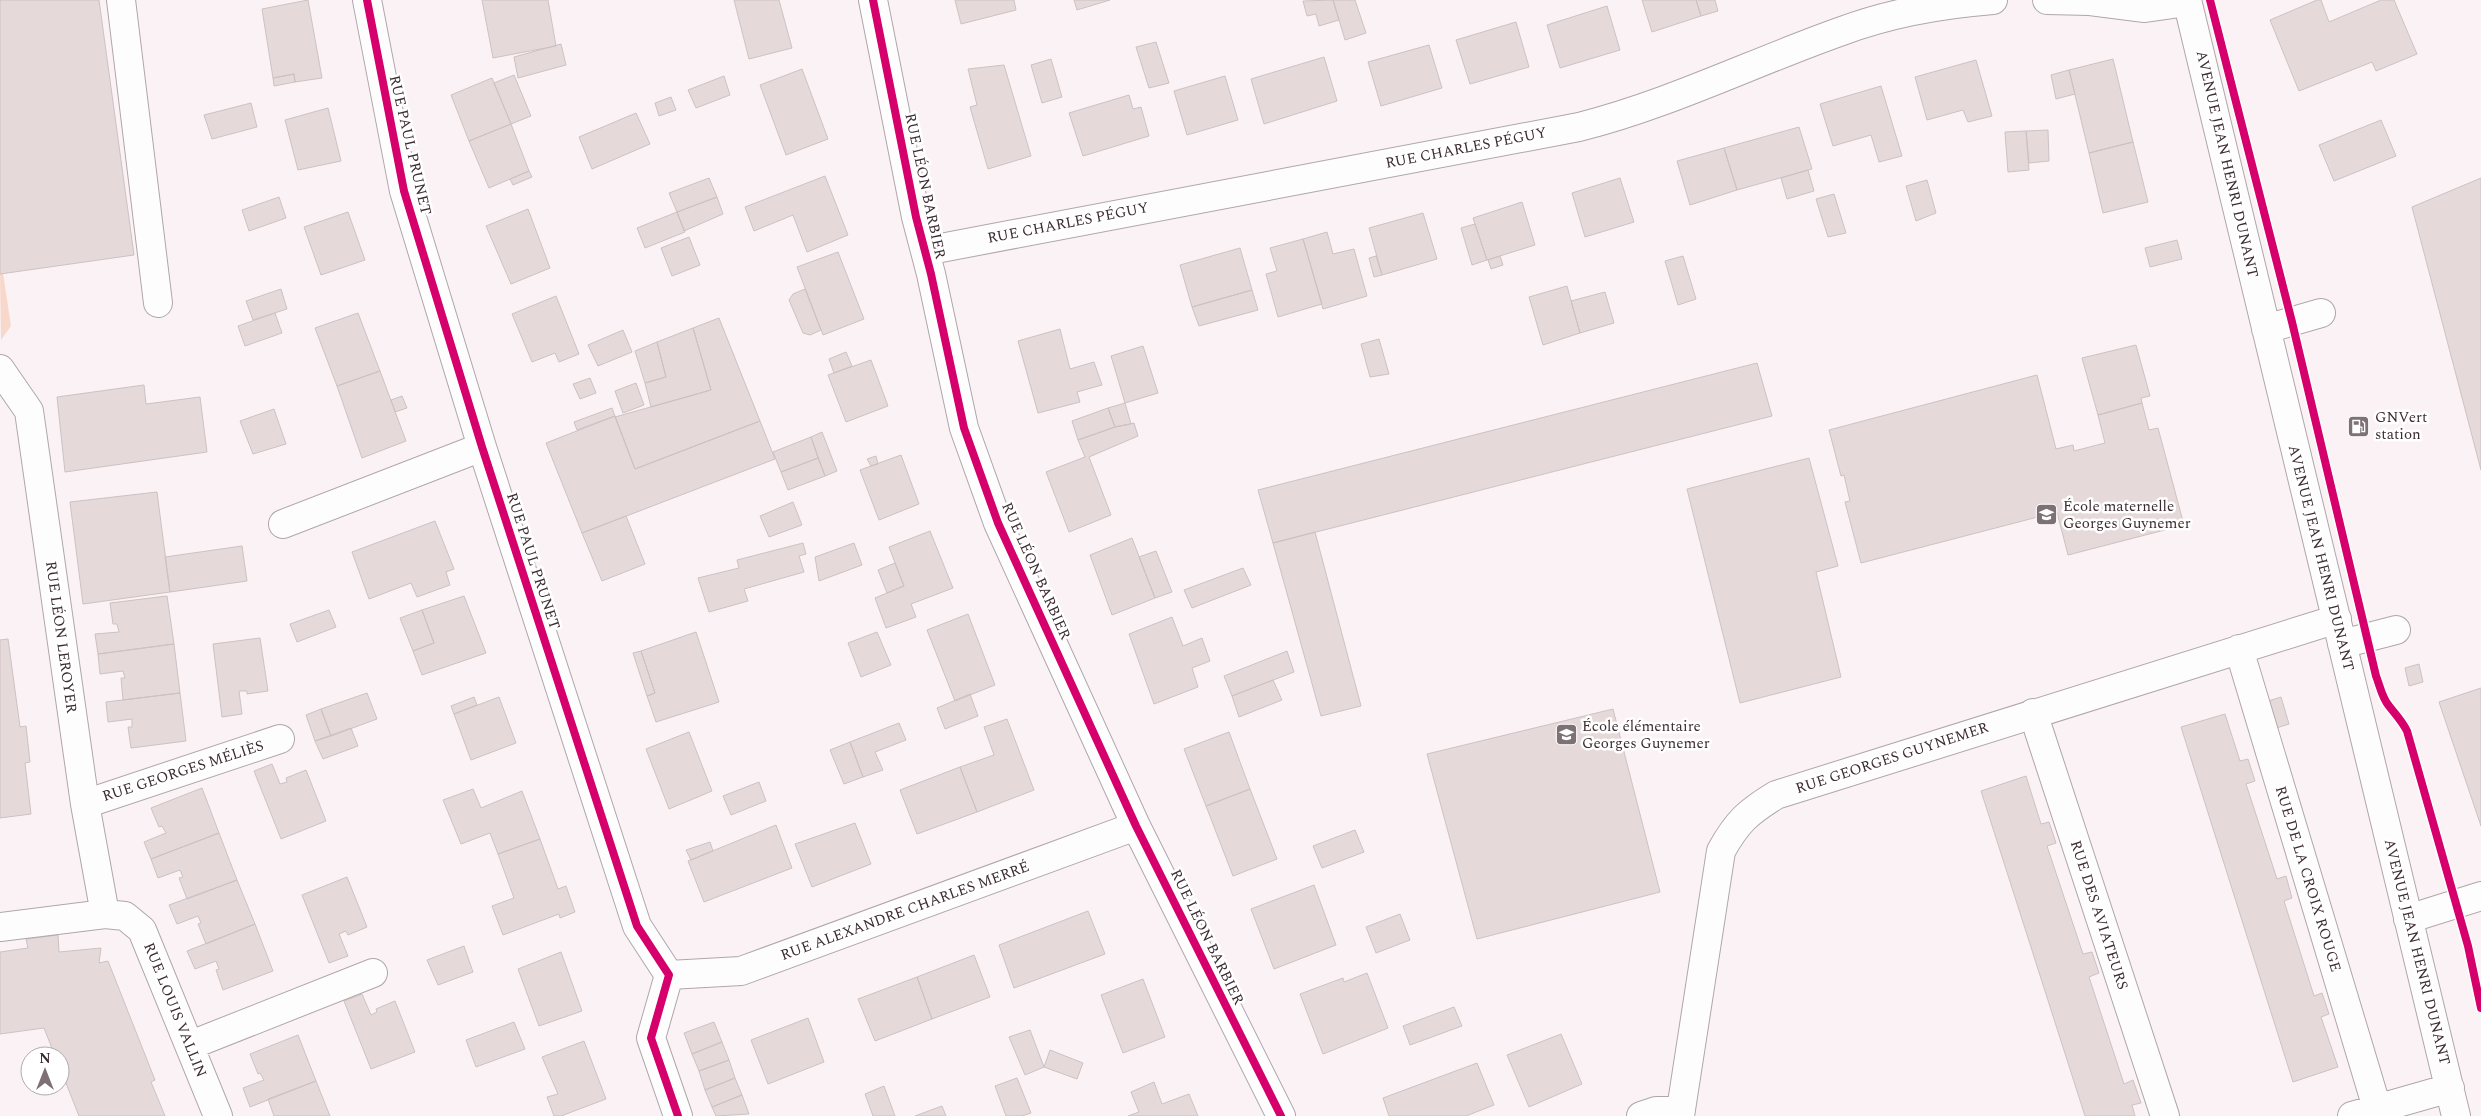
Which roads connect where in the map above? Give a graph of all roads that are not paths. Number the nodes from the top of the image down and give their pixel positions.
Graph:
1 (121, 0) edge
2 (367, 0) edge
3 (873, 0) edge
4 (1993, 0) edge
5 (2047, 0) edge
6 (2187, 1) edge
7 (925, 251) junction
8 (158, 303) dead end
9 (2321, 314) dead end
10 (2266, 329) junction
11 (0, 369) edge
12 (482, 447) junction
13 (283, 524) dead end
14 (2396, 630) dead end
15 (2340, 631) junction
16 (2239, 649) junction
17 (2033, 713) junction
18 (280, 739) dead end
19 (85, 804) junction
20 (1136, 826) junction
21 (2481, 896) edge
22 (105, 914) junction
23 (2408, 919) junction
24 (0, 927) edge
25 (373, 973) dead end
26 (669, 976) junction
27 (191, 1046) junction
28 (2450, 1088) junction
29 (2365, 1112) edge
30 (1680, 1113) edge
31 (218, 1116) edge
32 (678, 1116) edge
33 (1280, 1116) edge
34 (1641, 1116) edge
35 (2165, 1116) edge
36 (2456, 1116) edge

1 - 8 street
2 - 12 street, RUE PAUL PRUNET
3 - 7 street, RUE LÉON BARBIER
4 - 7 street, RUE CHARLES PÉGUY
5 - 6 street
6 - 10 street, AVENUE JEAN HENRI DUNANT
7 - 20 street, RUE LÉON BARBIER
9 - 10 street
10 - 15 street, AVENUE JEAN HENRI DUNANT
11 - 19 street, RUE LÉON LEROYER
12 - 13 street
12 - 26 street, RUE PAUL PRUNET
14 - 15 street, RUE GEORGES GUYNEMER
15 - 16 street, RUE GEORGES GUYNEMER
15 - 23 street, AVENUE JEAN HENRI DUNANT
16 - 17 street, RUE GEORGES GUYNEMER
16 - 29 street, RUE DE LA CROIX ROUGE
17 - 30 street, RUE GEORGES GUYNEMER
17 - 35 street, RUE DES AVIATEURS
18 - 19 street, RUE GEORGES MÉLIÈS
19 - 22 street, RUE LÉON LEROYER
20 - 26 street, RUE ALEXANDRE CHARLES MERRÉ
20 - 33 street, RUE LÉON BARBIER
21 - 23 street
22 - 24 street, RUE LOUIS VALLIN
22 - 27 street, RUE LOUIS VALLIN
23 - 28 street, AVENUE JEAN HENRI DUNANT
25 - 27 street
26 - 32 street
27 - 31 street, RUE LOUIS VALLIN
28 - 29 street
28 - 36 street, AVENUE JEAN HENRI DUNANT
30 - 34 street

